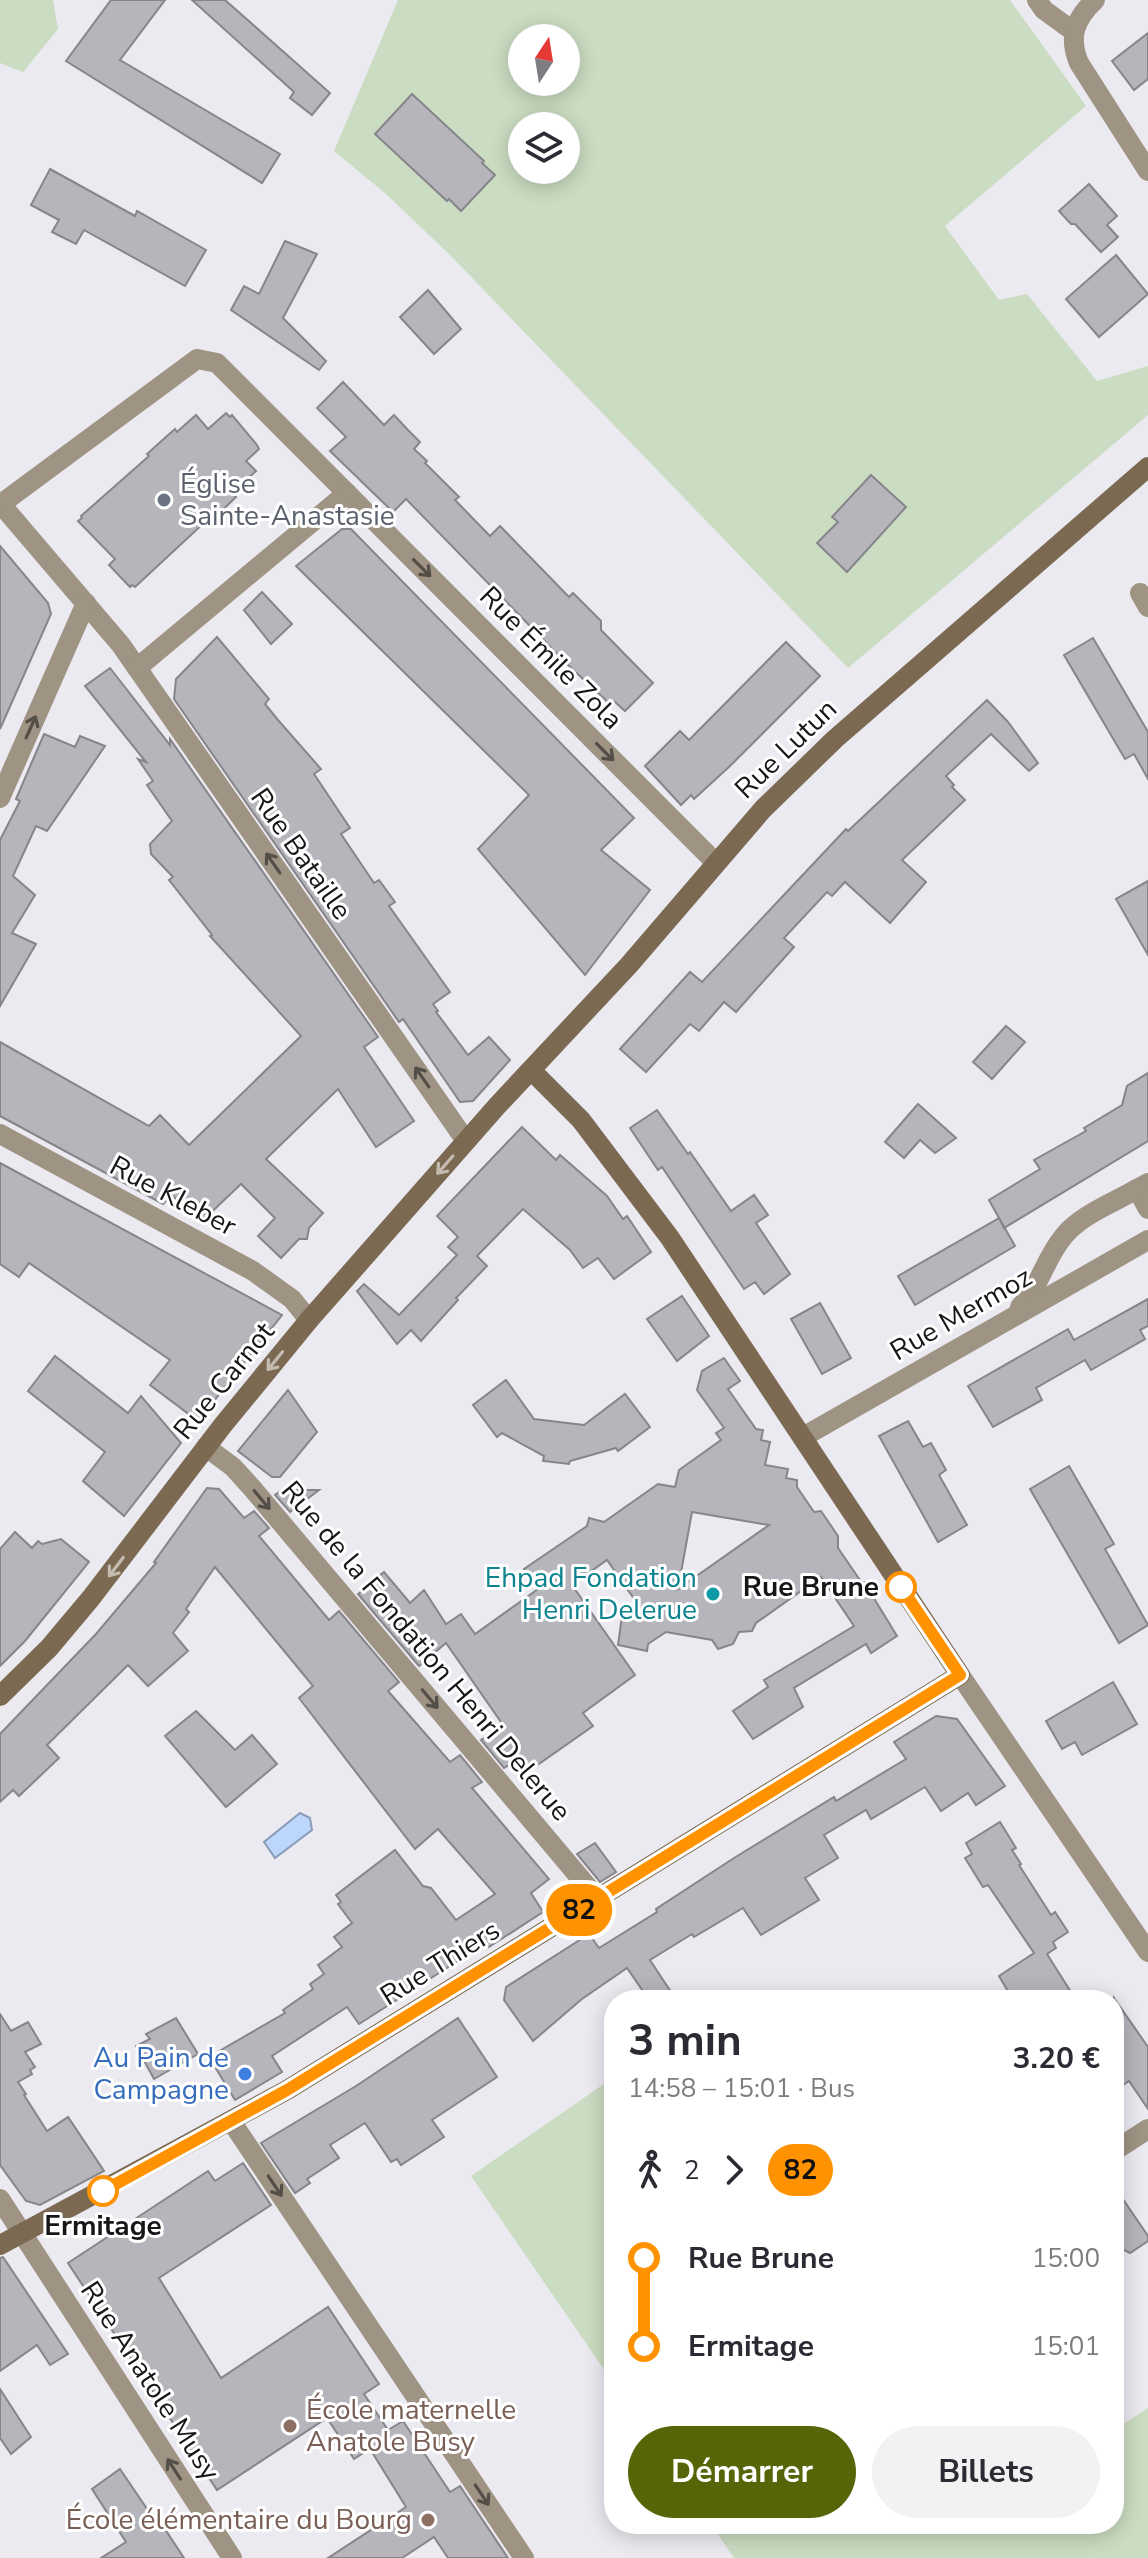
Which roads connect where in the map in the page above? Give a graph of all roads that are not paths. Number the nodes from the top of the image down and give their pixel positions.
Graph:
1 (1037, 0) edge
2 (1095, 0) edge
3 (1073, 31) junction
4 (1148, 171) edge
5 (1148, 467) edge
6 (347, 493) junction
7 (1, 503) edge
8 (86, 603) junction
9 (137, 668) junction
10 (0, 798) edge
11 (715, 862) junction
12 (531, 1070) junction
13 (497, 1106) joint
14 (0, 1134) edge
15 (466, 1141) junction
16 (1142, 1186) edge
17 (1148, 1209) edge
18 (1148, 1240) edge
19 (309, 1320) junction
20 (1006, 1320) junction
21 (803, 1437) junction
22 (206, 1447) junction
23 (960, 1675) junction
24 (0, 1696) edge
25 (597, 1898) junction
26 (1148, 1952) edge
27 (231, 2121) junction
28 (1148, 2129) edge
29 (1124, 2145) edge
30 (0, 2199) edge
31 (23, 2234) junction
32 (0, 2245) edge
33 (232, 2558) edge
34 (524, 2558) edge

1 - 3 street
2 - 3 street
3 - 4 street
5 - 11 main road, Rue Lutun
6 - 7 street, Rue Émile Zola
6 - 9 street
6 -> 11 street, Rue Émile Zola
7 - 8 street, Rue Bataille
8 - 9 street, Rue Bataille
10 -> 8 street
15 -> 9 street, Rue Bataille
11 - 12 main road, Rue Lutun
12 - 13 main road, Rue Lutun
12 - 21 main road
13 - 15 main road, Rue Carnot
14 - 19 street, Rue Kleber
15 -> 19 main road, Rue Carnot
16 - 17 street
16 - 20 street
18 - 20 street, Rue Mermoz
19 -> 22 main road, Rue Carnot
20 - 21 street, Rue Mermoz
21 - 23 main road
22 -> 24 main road, Rue Carnot
22 -> 25 street, Rue de la Fondation Henri Delerue
23 - 25 main road, Rue Thiers
23 - 26 street
25 - 27 main road, Rue Thiers
27 - 31 main road, Rue Thiers
27 -> 34 street
28 - 29 street
30 - 31 street, Rue Anatole Musy
31 - 32 main road, Rue Thiers
33 -> 31 street, Rue Anatole Musy

